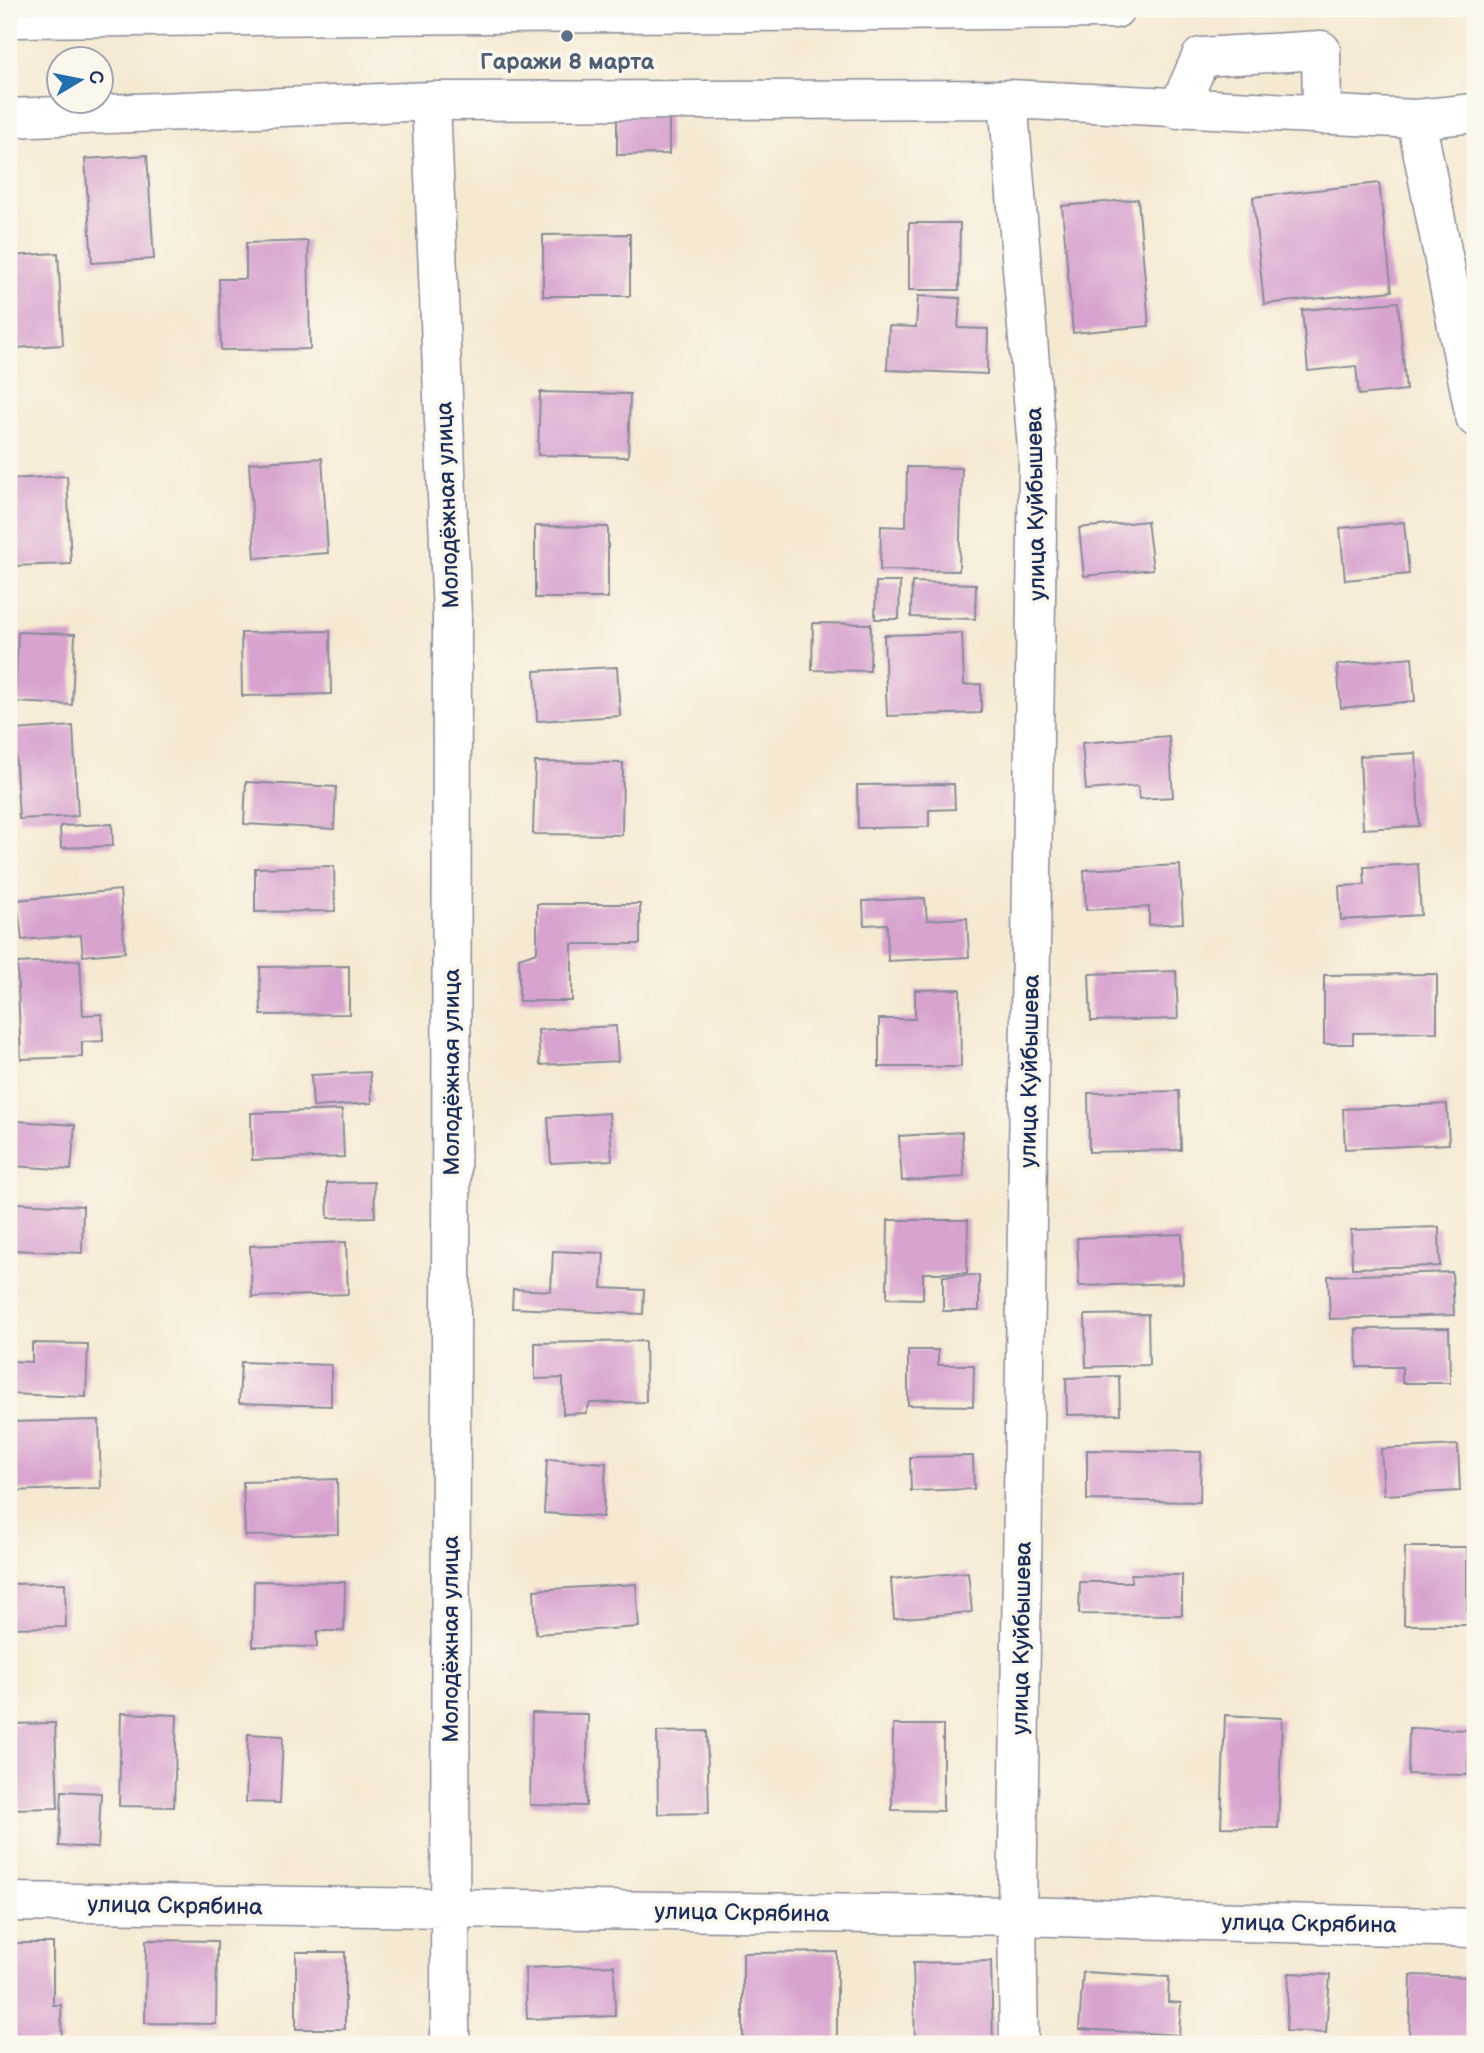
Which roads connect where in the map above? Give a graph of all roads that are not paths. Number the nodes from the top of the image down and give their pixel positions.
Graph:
1 (1115, 9) edge
2 (9, 18) edge
3 (1008, 99) junction
4 (430, 101) junction
5 (1178, 109) junction
6 (1475, 113) edge
7 (1322, 115) junction
8 (9, 118) edge
9 (1416, 119) junction
10 (1475, 417) edge
11 (9, 1902) edge
12 (449, 1909) junction
13 (1017, 1916) junction
14 (1475, 1928) edge
15 (450, 2044) edge
16 (1019, 2044) edge

1 - 2 street
3 - 4 street
3 - 5 street
3 - 13 street, улица Куйбышева
4 - 8 street
4 - 12 street, Молодёжная улица
5 - 7 street
5 - 7 street
6 - 9 street
7 - 9 street
9 - 10 street
11 - 12 street, улица Скрябина
12 - 13 street, улица Скрябина
12 - 15 street, Молодёжная улица
13 - 14 street, улица Скрябина
13 - 16 street, улица Куйбышева

